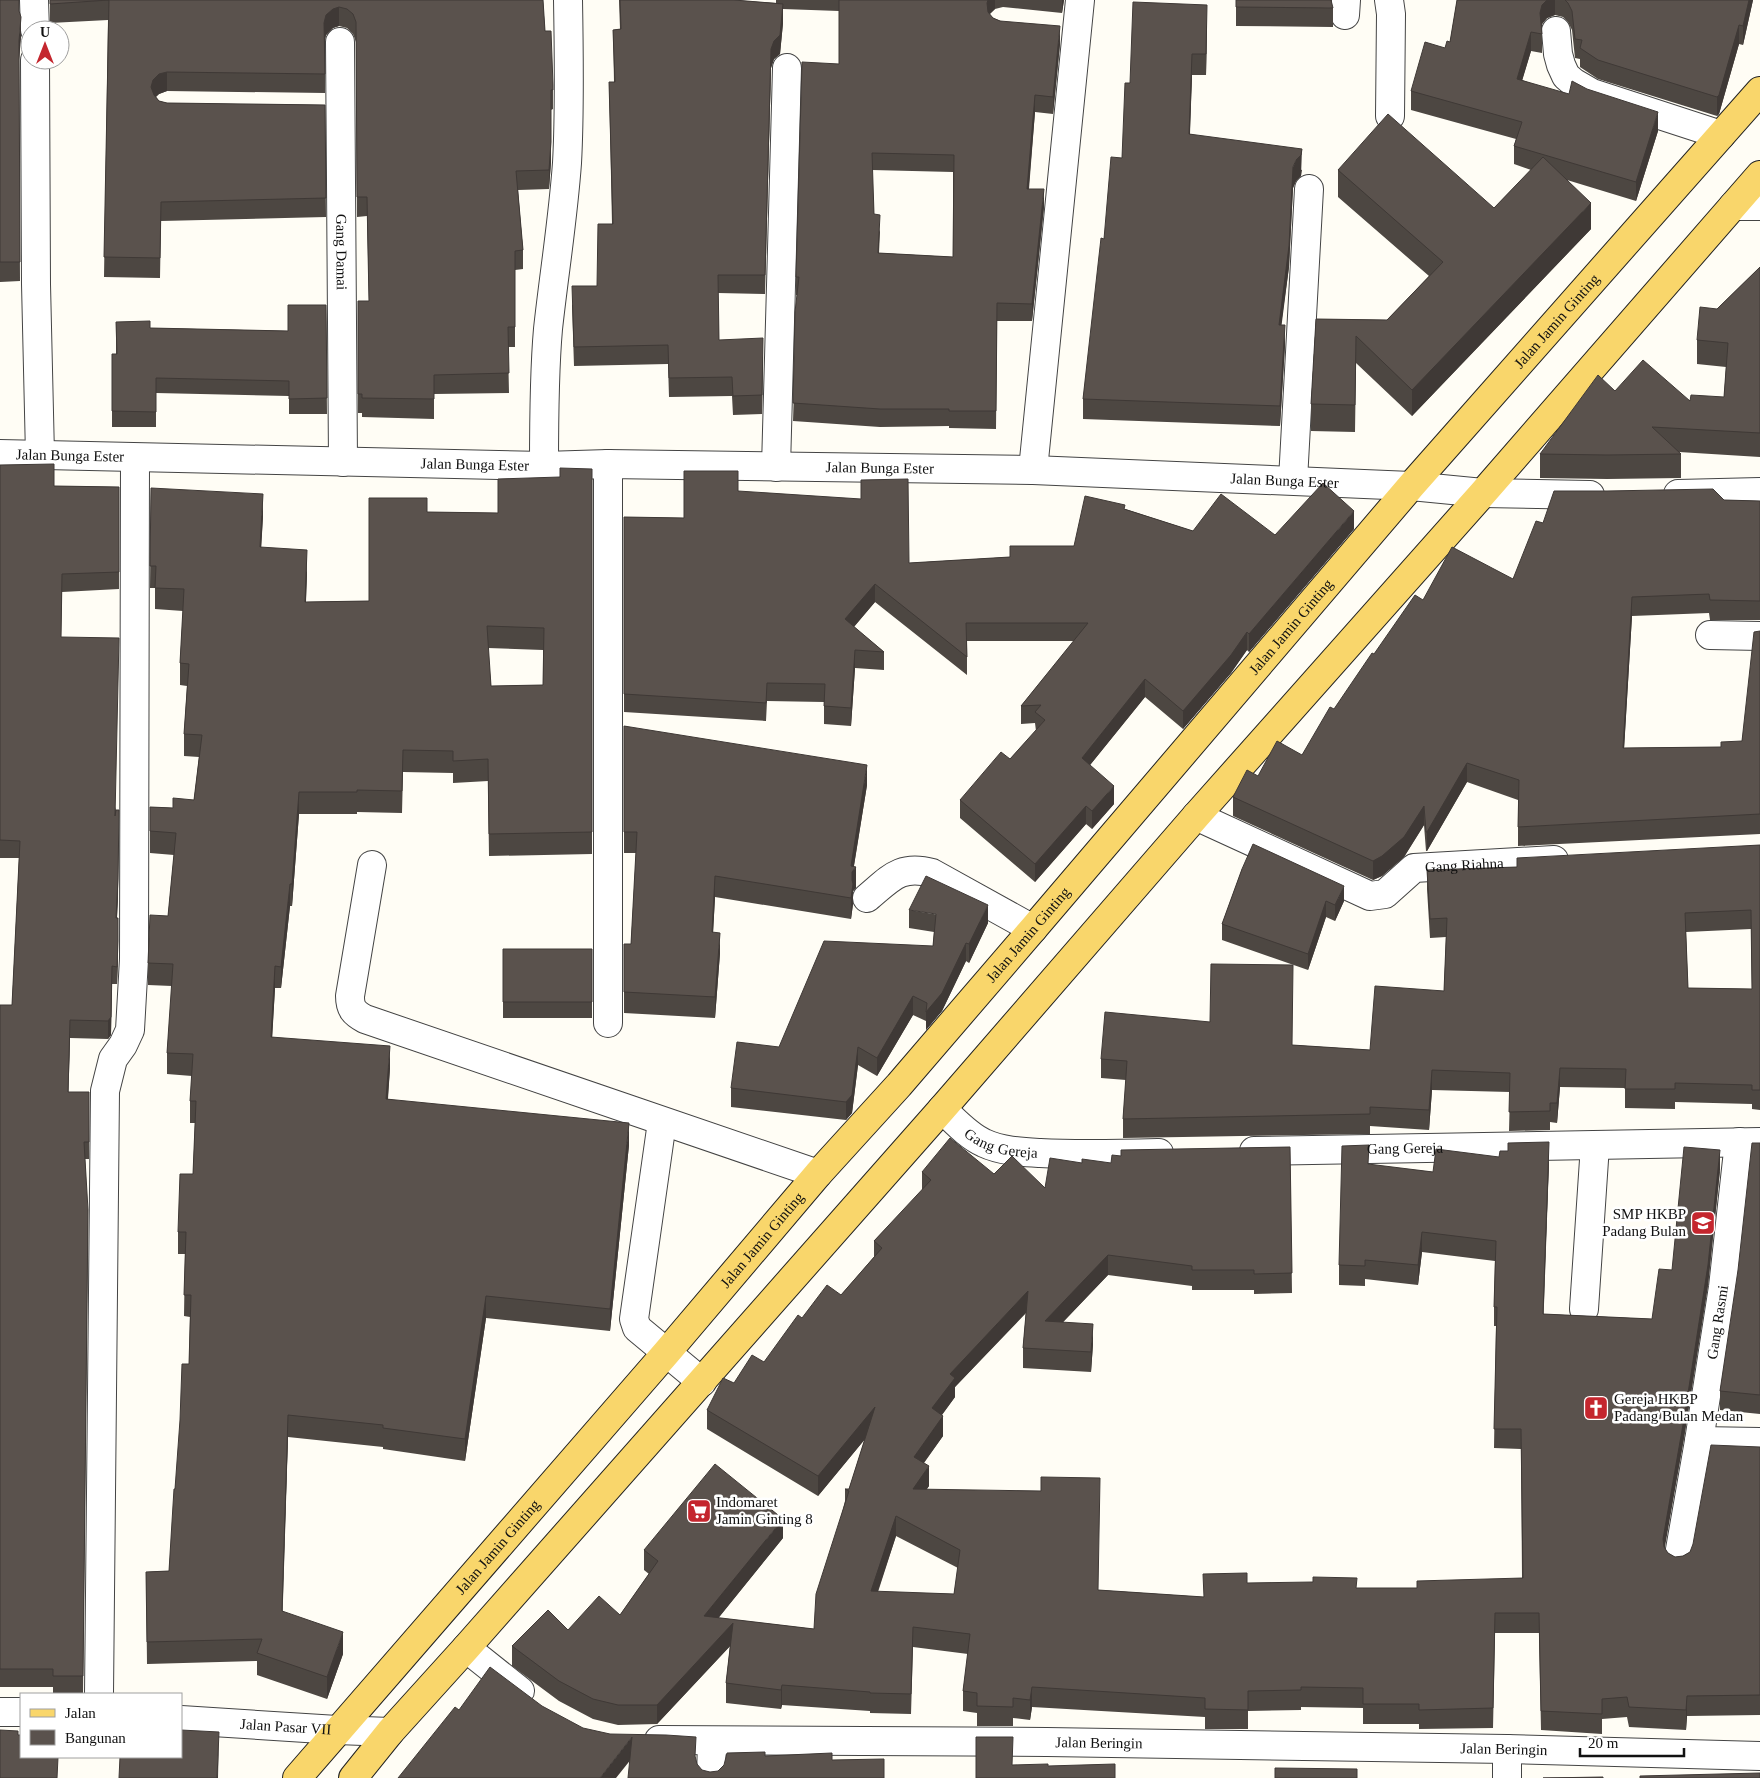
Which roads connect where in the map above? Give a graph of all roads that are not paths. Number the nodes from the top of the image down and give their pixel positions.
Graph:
1 (34, 0) edge
2 (568, 0) edge
3 (1080, 0) edge
4 (1389, 0) edge
5 (35, 20) edge
6 (1049, 27) edge
7 (1077, 30) junction
8 (1556, 31) dead end
9 (340, 42) dead end
10 (787, 68) dead end
11 (36, 70) edge
12 (1760, 91) edge
13 (312, 109) edge
14 (340, 110) junction
15 (1390, 116) edge
16 (1721, 135) junction
17 (1760, 175) edge
18 (1309, 189) dead end
19 (1733, 206) junction
20 (1760, 206) edge
21 (0, 454) edge
22 (40, 455) junction
23 (135, 458) junction
24 (343, 462) junction
25 (608, 464) junction
26 (544, 466) junction
27 (776, 467) junction
28 (1033, 470) junction
29 (1293, 480) junction
30 (1411, 486) junction
31 (1760, 492) edge
32 (1483, 493) junction
33 (1654, 494) edge
34 (1617, 495) edge
35 (1710, 635) dead end
36 (1760, 636) edge
37 (1196, 816) junction
38 (1574, 859) edge
39 (372, 865) dead end
40 (867, 898) dead end
41 (1033, 929) junction
42 (608, 1024) dead end
43 (942, 1110) junction
44 (662, 1122) junction
45 (1749, 1142) edge
46 (1595, 1145) junction
47 (1228, 1152) edge
48 (1179, 1153) edge
49 (818, 1174) junction
50 (1584, 1309) dead end
51 (667, 1352) junction
52 (702, 1382) junction
53 (1699, 1442) junction
54 (1760, 1442) edge
55 (1678, 1561) edge
56 (466, 1648) junction
57 (99, 1693) edge
58 (536, 1703) edge
59 (0, 1712) edge
60 (20, 1712) edge
61 (182, 1720) edge
62 (337, 1730) junction
63 (390, 1732) junction
64 (638, 1740) edge
65 (712, 1741) junction
66 (1507, 1749) junction
67 (1760, 1756) edge
68 (297, 1778) edge
69 (353, 1778) edge
70 (711, 1778) edge
71 (1508, 1778) edge

1 - 5 street
2 - 26 street
3 - 7 street
4 - 15 street
6 - 7 street
7 - 28 street
8 - 16 street
9 - 14 street, Gang Damai
10 - 27 street
11 - 22 street
12 - 16 main road, Jalan Jamin Ginting
13 - 14 street
14 - 24 street, Gang Damai
16 - 30 main road, Jalan Jamin Ginting
17 - 19 main road
18 - 29 street
19 - 20 street
19 - 32 main road
21 - 22 street, Jalan Bunga Ester
22 - 23 street, Jalan Bunga Ester
23 - 24 street, Jalan Bunga Ester
23 - 57 street
24 - 26 street, Jalan Bunga Ester
25 - 26 street, Jalan Bunga Ester
25 - 27 street, Jalan Bunga Ester
25 - 42 street
27 - 28 street, Jalan Bunga Ester
28 - 29 street, Jalan Bunga Ester
29 - 30 street, Jalan Bunga Ester
30 - 32 street, Jalan Bunga Ester
30 - 41 main road, Jalan Jamin Ginting
31 - 33 street
32 - 34 street, Jalan Bunga Ester
32 - 37 main road
35 - 36 street
37 - 38 street, Gang Riahna
37 - 43 main road
39 - 44 street
40 - 41 street
41 - 49 main road, Jalan Jamin Ginting
43 - 48 street, Gang Gereja
43 - 52 main road
44 - 49 street
44 - 51 street
45 - 46 street, Gang Gereja
45 - 53 street, Gang Rasmi
46 - 47 street, Gang Gereja
46 - 50 street
49 - 51 main road, Jalan Jamin Ginting
51 - 52 street
51 - 62 main road, Jalan Jamin Ginting
52 - 56 main road
53 - 54 street
53 - 55 street, Gang Rasmi
56 - 58 street
56 - 63 main road
59 - 60 street
61 - 62 street, Jalan Pasar VII
62 - 63 street, Jalan Pasar VII
62 - 68 main road, Jalan Jamin Ginting
63 - 69 main road
64 - 65 street, Jalan Beringin
65 - 66 street, Jalan Beringin
65 - 70 street
66 - 67 street, Jalan Beringin
66 - 71 street

